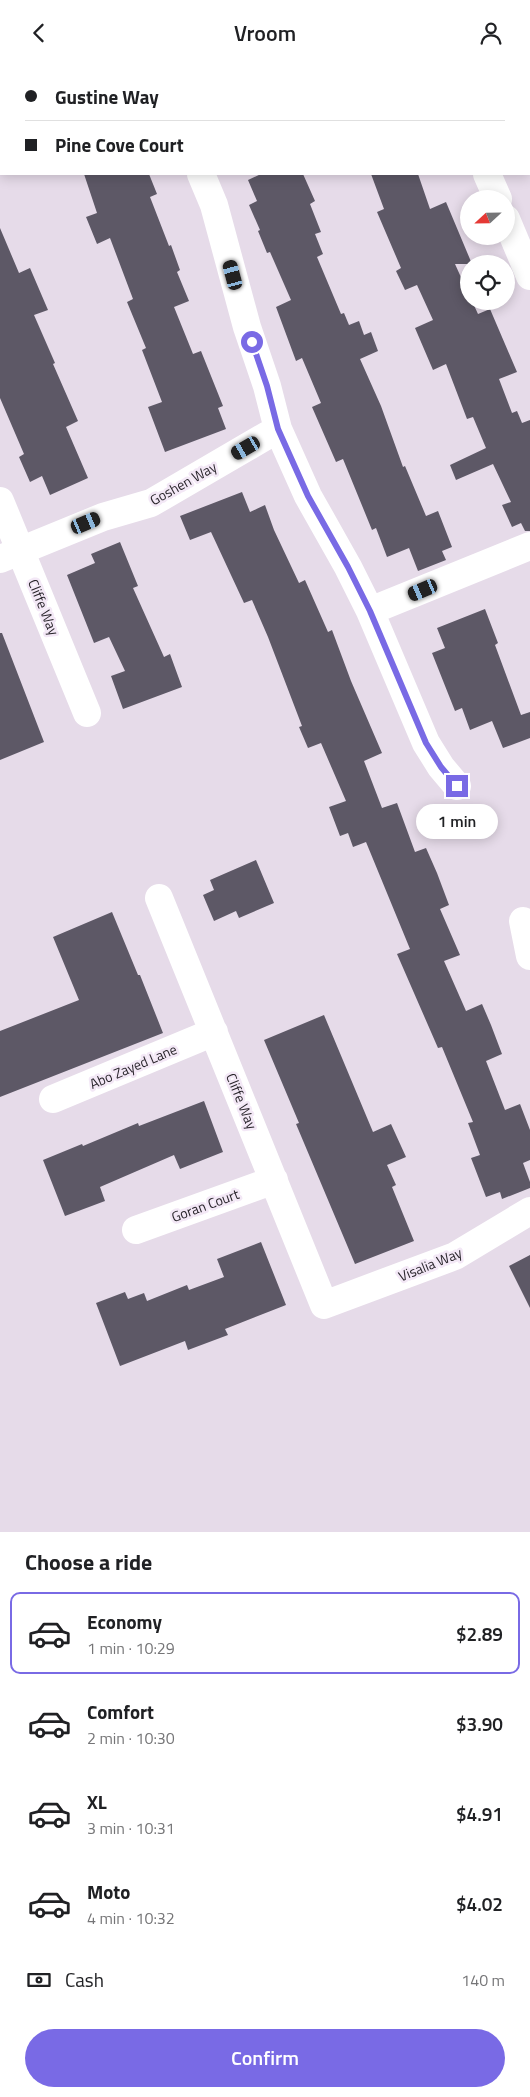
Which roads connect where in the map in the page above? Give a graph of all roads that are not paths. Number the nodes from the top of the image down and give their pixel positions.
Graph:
1 (202, 175) edge
2 (487, 175) edge
3 (494, 190) edge
4 (515, 240) edge
5 (530, 275) edge
6 (278, 429) junction
7 (0, 501) edge
8 (530, 546) edge
9 (11, 555) edge
10 (370, 611) junction
11 (87, 713) dead end
12 (457, 786) dead end
13 (159, 898) dead end
14 (523, 921) dead end
15 (530, 956) edge
16 (214, 1032) junction
17 (53, 1099) dead end
18 (274, 1180) junction
19 (530, 1211) edge
20 (136, 1230) dead end
21 (324, 1305) joint

1 - 6 street
2 - 3 street
4 - 5 street
6 - 9 street, Goshen Way
6 - 10 street
7 - 9 street, Cliffe Way
8 - 10 street
9 - 11 street, Cliffe Way
10 - 12 street
13 - 16 street, Cliffe Way
14 - 15 street
16 - 17 street, Abo Zayed Lane
16 - 18 street, Cliffe Way
18 - 20 street, Goran Court
18 - 21 street, Cliffe Way
19 - 21 street, Visalia Way

